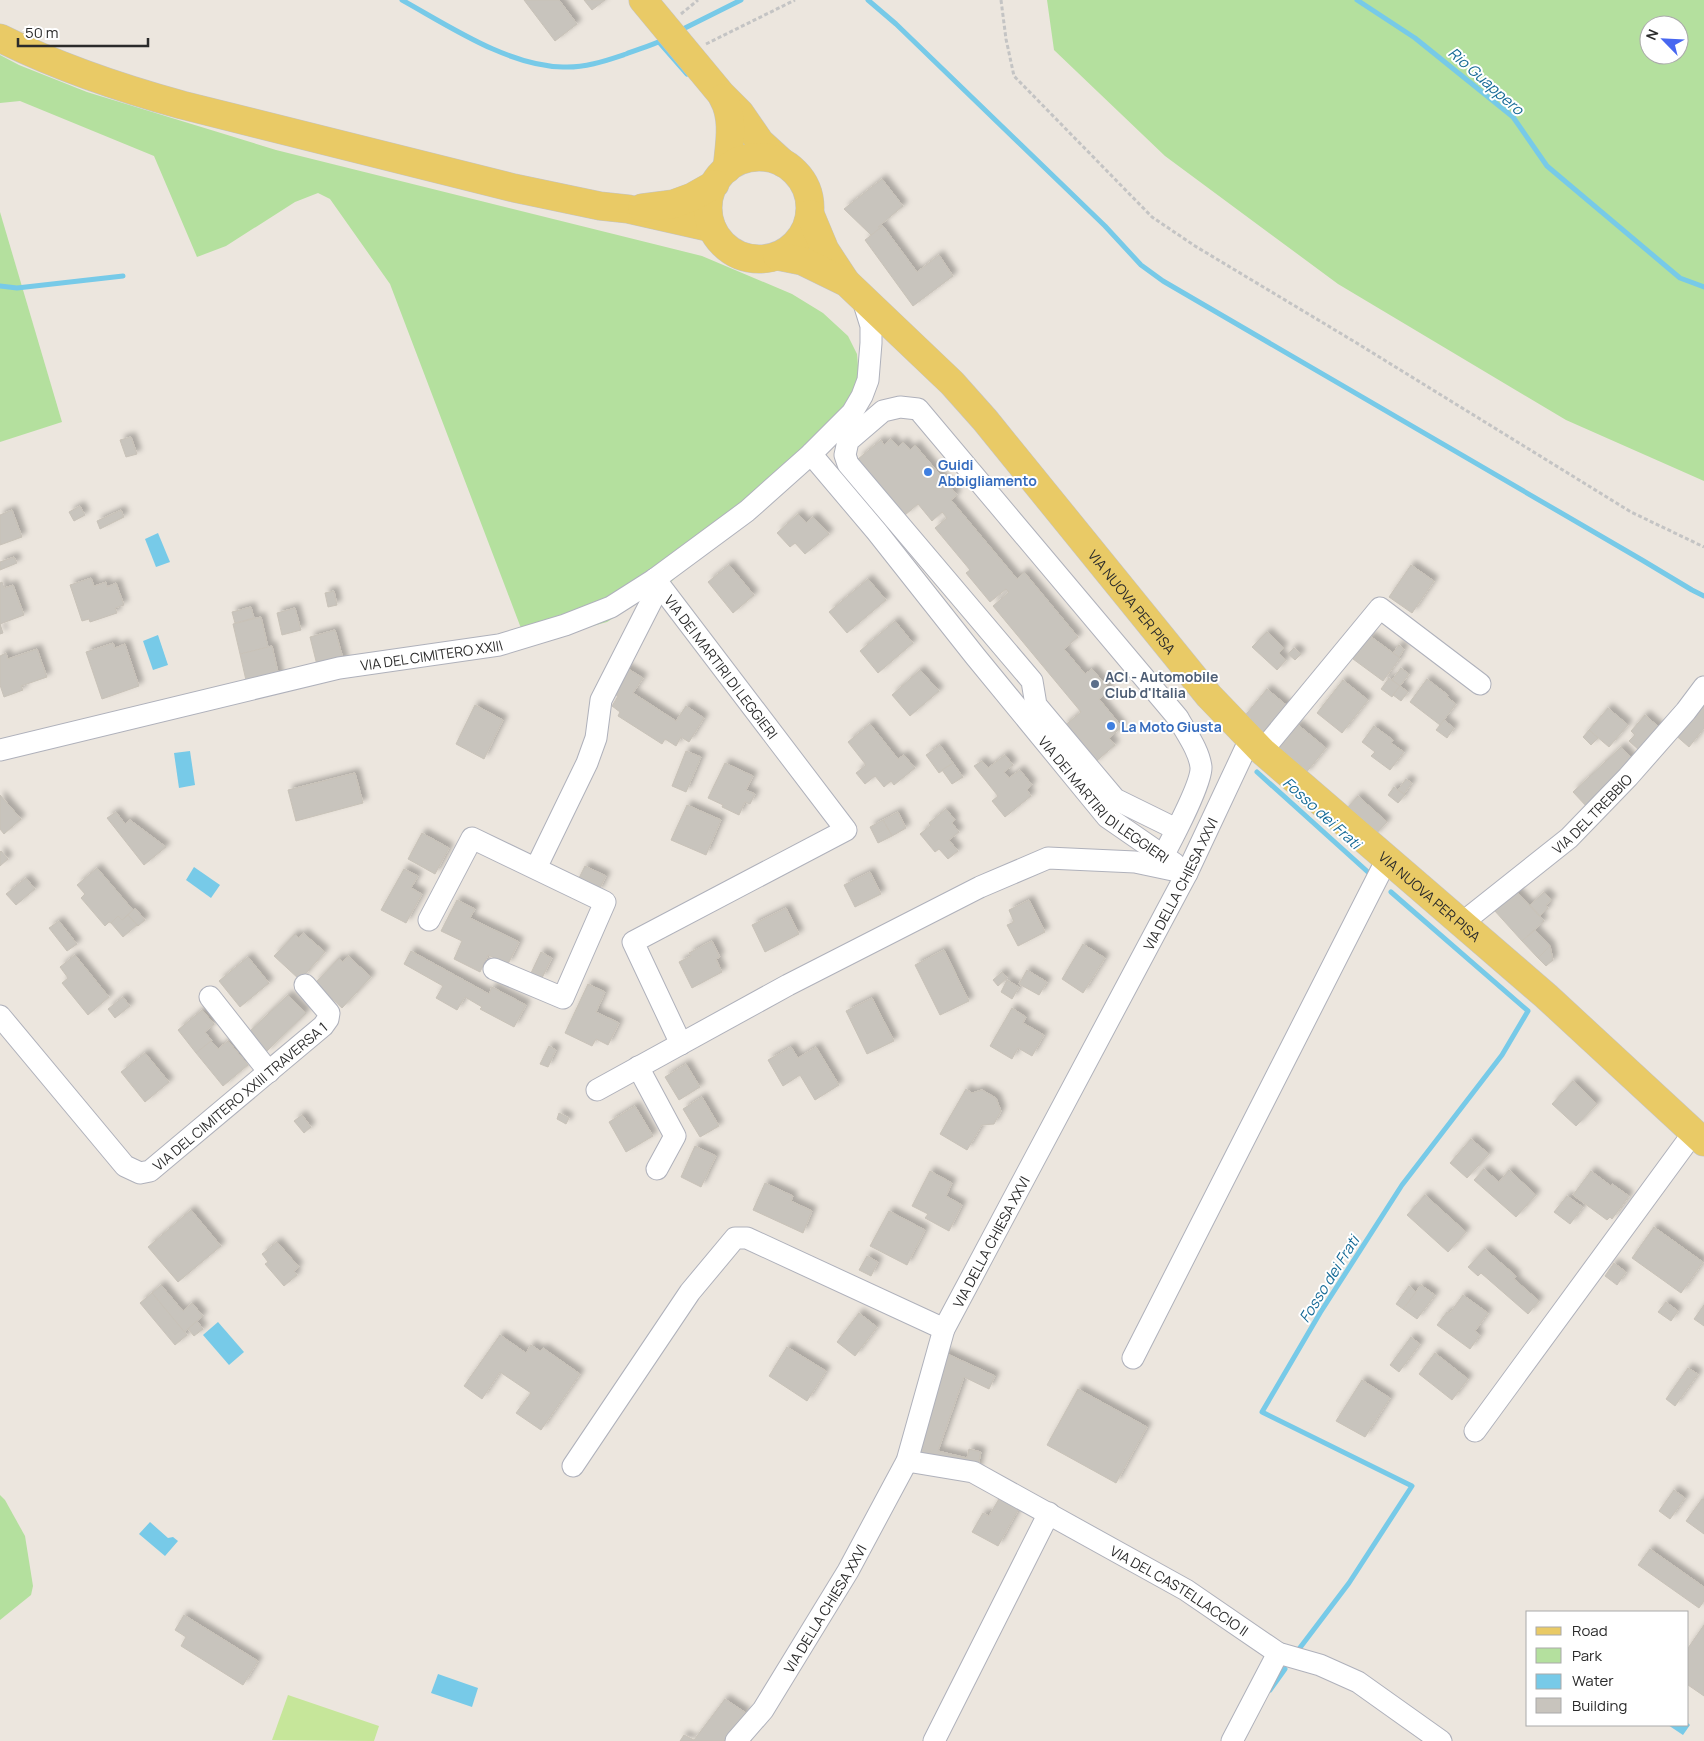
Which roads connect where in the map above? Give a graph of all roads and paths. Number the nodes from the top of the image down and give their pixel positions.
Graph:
1 (795, 0) edge
2 (1001, 0) edge
3 (650, 8) edge
4 (0, 38) edge
5 (686, 53) junction
6 (721, 94) junction
7 (783, 163) junction
8 (721, 176) junction
9 (628, 210) junction
10 (810, 214) junction
11 (712, 228) junction
12 (777, 256) junction
13 (854, 290) junction
14 (811, 454) junction
15 (1704, 547) edge
16 (655, 579) junction
17 (1480, 684) dead end
18 (1704, 687) edge
19 (1, 745) edge
20 (1256, 745) junction
21 (1131, 806) junction
22 (1121, 827) junction
23 (1176, 829) junction
24 (1163, 856) junction
25 (1387, 859) junction
26 (536, 868) junction
27 (1187, 873) junction
28 (429, 920) dead end
29 (1462, 923) junction
30 (494, 969) dead end
31 (305, 985) dead end
32 (210, 997) dead end
33 (0, 1016) edge
34 (681, 1044) junction
35 (638, 1067) junction
36 (269, 1072) junction
37 (597, 1090) dead end
38 (1699, 1137) edge
39 (657, 1169) dead end
40 (944, 1329) junction
41 (1133, 1358) dead end
42 (1475, 1431) dead end
43 (908, 1461) junction
44 (573, 1466) dead end
45 (1049, 1513) junction
46 (1278, 1653) junction
47 (1243, 1719) junction
48 (736, 1741) edge
49 (934, 1741) edge
50 (1227, 1741) edge
51 (1232, 1741) edge
52 (1441, 1741) edge

1 - 5 path
2 - 15 path
3 - 5 main road
4 - 9 main road
5 - 6 main road
6 - 7 main road
6 - 8 main road
7 - 8 main road
7 - 10 main road
8 - 9 main road
8 - 11 main road
9 - 11 main road
10 - 12 main road
10 - 13 main road
11 - 12 main road
12 - 13 main road
13 - 14 street, VIA DEL CIMITERO XXIII
13 - 20 main road, VIA NUOVA PER PISA
14 - 16 street, VIA DEL CIMITERO XXIII
14 - 22 street, VIA DEI MARTIRI DI LEGGIERI
16 - 19 street, VIA DEL CIMITERO XXIII
16 - 26 street
16 - 34 street, VIA DEI MARTIRI DI LEGGIERI
17 - 20 street, VIA DELLA CHIESA XXVI
18 - 29 street, VIA DEL TREBBIO
20 - 25 main road, VIA NUOVA PER PISA
20 - 27 street, VIA DELLA CHIESA XXVI
21 - 22 street
21 - 23 street
21 - 23 street
22 - 24 street, VIA DEI MARTIRI DI LEGGIERI
23 - 24 street
24 - 27 street, VIA DEI MARTIRI DI LEGGIERI
25 - 29 main road, VIA NUOVA PER PISA
25 - 41 street
26 - 28 street
26 - 30 street
27 - 34 street, VIA DEI MARTIRI DI LEGGIERI
27 - 40 street, VIA DELLA CHIESA XXVI
29 - 38 main road, VIA NUOVA PER PISA
31 - 36 street, VIA DEL CIMITERO XXIII TRAVERSA 1
32 - 36 street
33 - 36 street, VIA DEL CIMITERO XXIII TRAVERSA 1
34 - 35 street, VIA DEI MARTIRI DI LEGGIERI
35 - 37 street, VIA DEI MARTIRI DI LEGGIERI
35 - 39 street
38 - 42 street
40 - 43 street, VIA DELLA CHIESA XXVI
40 - 44 street
43 - 45 street, VIA DEL CASTELLACCIO II
43 - 48 street, VIA DELLA CHIESA XXVI
45 - 46 street, VIA DEL CASTELLACCIO II
45 - 49 street
46 - 47 street
46 - 52 street, VIA DEL CASTELLACCIO II
47 - 50 street
47 - 51 street

